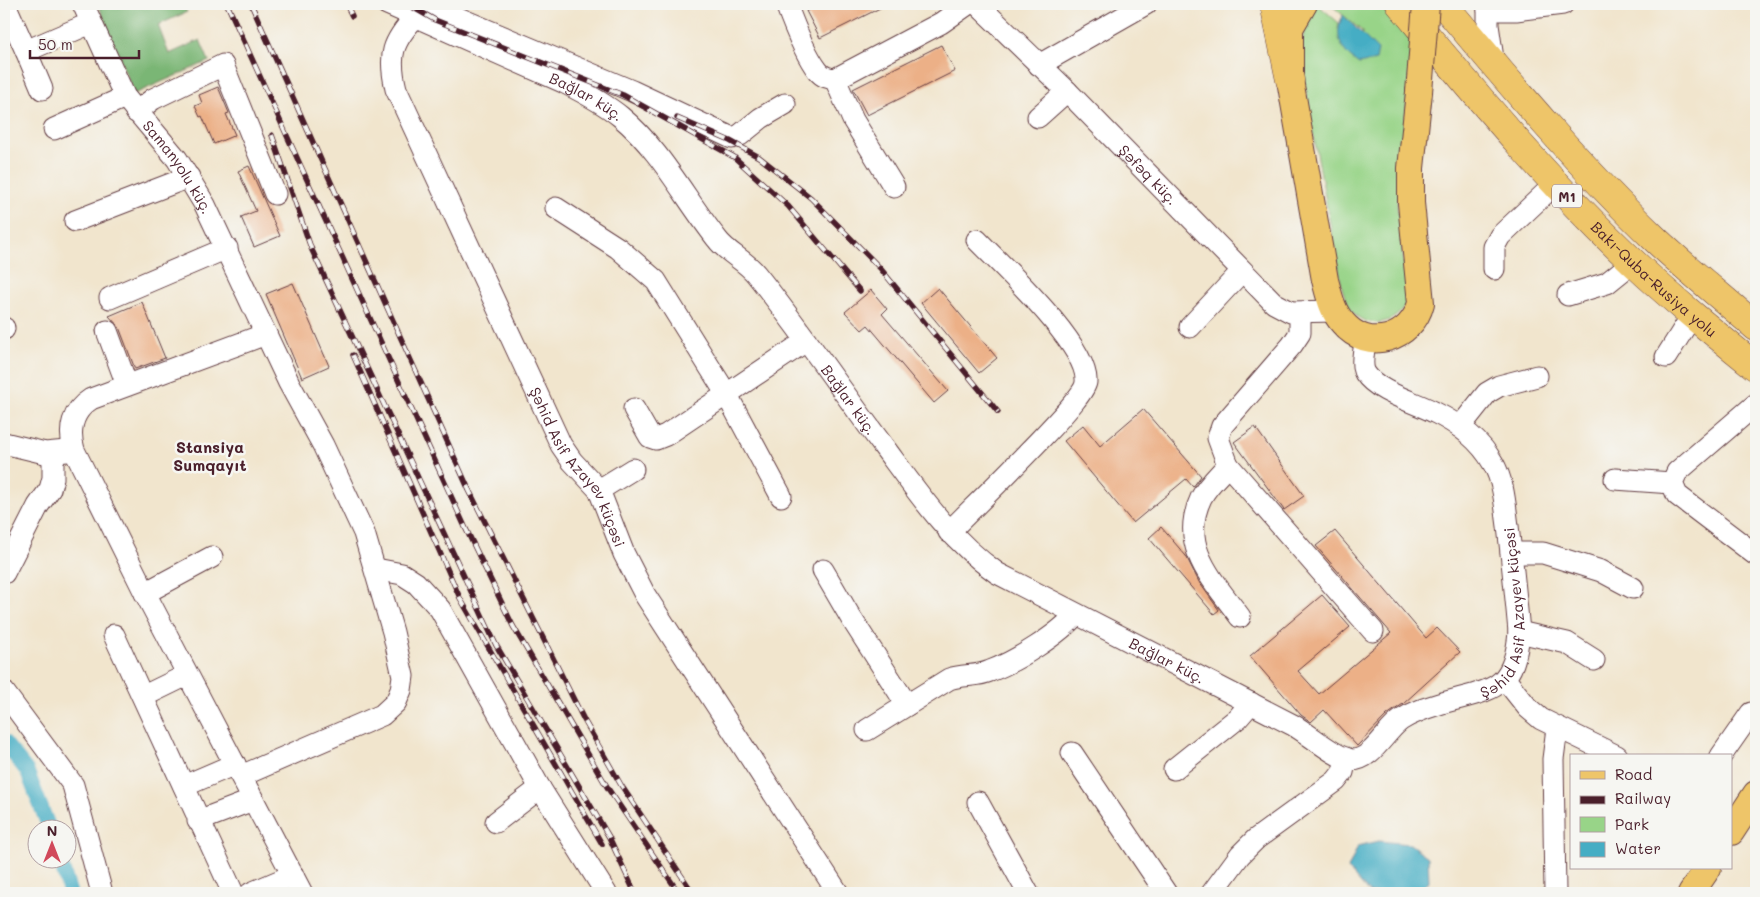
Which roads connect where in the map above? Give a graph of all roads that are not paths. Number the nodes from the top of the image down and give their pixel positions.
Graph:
1 (5, 4) edge
2 (387, 4) edge
3 (786, 4) edge
4 (968, 4) edge
5 (977, 4) edge
6 (1146, 4) edge
7 (1274, 4) edge
8 (1304, 4) edge
9 (1392, 4) edge
10 (1443, 4) edge
11 (1563, 4) edge
12 (1488, 7) edge
13 (1413, 9) edge
14 (420, 10) edge
15 (87, 13) edge
16 (26, 51) junction
17 (1039, 65) junction
18 (1494, 65) junction
19 (835, 79) junction
20 (1290, 80) junction
21 (42, 89) dead end
22 (1067, 91) junction
23 (130, 104) junction
24 (786, 104) dead end
25 (1038, 117) dead end
26 (54, 129) dead end
27 (189, 177) junction
28 (1555, 184) junction
29 (894, 186) dead end
30 (275, 194) dead end
31 (556, 208) dead end
32 (75, 221) dead end
33 (977, 240) dead end
34 (227, 248) junction
35 (1633, 262) junction
36 (1494, 269) dead end
37 (1242, 271) junction
38 (1568, 295) dead end
39 (110, 298) dead end
40 (1334, 311) junction
41 (1300, 313) junction
42 (1693, 314) junction
43 (1190, 327) dead end
44 (1756, 327) edge
45 (107, 331) dead end
46 (266, 334) junction
47 (1365, 339) junction
48 (806, 341) junction
49 (1666, 357) dead end
50 (1747, 360) edge
51 (1756, 375) edge
52 (1537, 376) dead end
53 (127, 384) junction
54 (727, 395) junction
55 (1756, 404) edge
56 (634, 409) dead end
57 (1460, 427) junction
58 (4, 443) edge
59 (74, 450) junction
60 (53, 453) junction
61 (1228, 465) junction
62 (634, 469) dead end
63 (1615, 479) dead end
64 (1672, 483) junction
65 (599, 490) junction
66 (781, 496) dead end
67 (949, 532) junction
68 (1511, 553) junction
69 (1756, 555) edge
70 (212, 557) dead end
71 (376, 569) junction
72 (823, 570) dead end
73 (4, 573) edge
74 (1633, 588) dead end
75 (145, 593) junction
76 (1076, 614) junction
77 (1240, 617) dead end
78 (1373, 631) dead end
79 (1519, 632) junction
80 (114, 635) dead end
81 (1594, 660) dead end
82 (188, 675) junction
83 (1505, 679) junction
84 (4, 692) edge
85 (144, 696) junction
86 (1251, 703) junction
87 (907, 706) junction
88 (1751, 713) dead end
89 (1558, 728) junction
90 (866, 730) dead end
91 (1072, 753) dead end
92 (1613, 754) edge
93 (1722, 754) edge
94 (1346, 758) junction
95 (1174, 769) dead end
96 (238, 770) junction
97 (184, 786) junction
98 (540, 788) junction
99 (1756, 794) edge
100 (252, 800) junction
101 (978, 802) dead end
102 (198, 821) junction
103 (496, 822) dead end
104 (1732, 830) edge
105 (1707, 870) edge
106 (297, 884) edge
107 (102, 893) edge
108 (233, 893) edge
109 (251, 893) edge
110 (606, 893) edge
111 (838, 893) edge
112 (1028, 893) edge
113 (1166, 893) edge
114 (1212, 893) edge
115 (1555, 893) edge
116 (1691, 893) edge

1 - 16 street
2 - 14 street, Bağlar küç.
3 - 19 street
4 - 19 street
5 - 17 street, Şəfəq küç.
6 - 17 street
7 - 20 highway
8 - 20 main road
9 - 13 main road
10 - 18 highway, Bakı-Quba-Rusiya yolu / M1
11 - 12 street
12 - 18 street
13 - 28 highway, Bakı-Quba-Rusiya yolu / M1
13 - 47 main road, bridge
14 - 24 street
14 - 48 street, Bağlar küç.
14 - 65 street, Şəhid Asif Azayev küçəsi
15 - 16 street
15 - 23 street, Samanyolu küç.
16 - 21 street
17 - 22 street, Şəfəq küç.
18 - 44 highway, Bakı-Quba-Rusiya yolu / M1
19 - 29 street
20 - 40 main road
22 - 25 street
22 - 37 street, Şəfəq küç.
23 - 26 street
23 - 27 street, Samanyolu küç.
23 - 30 street
27 - 32 street
27 - 34 street, Samanyolu küç.
28 - 35 highway, Bakı-Quba-Rusiya yolu / M1
28 - 36 street
31 - 54 street
33 - 67 street
34 - 39 street
34 - 46 street, Samanyolu küç.
35 - 38 street
35 - 42 highway, Bakı-Quba-Rusiya yolu / M1
37 - 41 street, Şəfəq küç.
37 - 43 street
40 - 41 street, Şəfəq küç.
40 - 47 main road
41 - 61 street
42 - 49 street
42 - 50 highway, Bakı-Quba-Rusiya yolu / M1
45 - 53 street
46 - 53 street
46 - 71 street, Samanyolu küç.
47 - 57 street, Şəhid Asif Azayev küçəsi
48 - 54 street
48 - 67 street, Bağlar küç.
50 - 51 highway, Bakı-Quba-Rusiya yolu
52 - 57 street
53 - 59 street
54 - 56 street
54 - 66 street
55 - 64 street
57 - 68 street, Şəhid Asif Azayev küçəsi
58 - 60 street
59 - 60 street
59 - 75 street
60 - 73 street
61 - 77 street
61 - 78 street
62 - 65 street
63 - 64 street
64 - 69 street
65 - 111 street, Şəhid Asif Azayev küçəsi
67 - 76 street, Bağlar küç.
68 - 74 street
68 - 79 street, Şəhid Asif Azayev küçəsi
70 - 75 street
71 - 96 street, Samanyolu küç.
71 - 98 street
72 - 87 street
75 - 82 street
76 - 86 street, Bağlar küç.
76 - 87 street
79 - 81 street
79 - 83 street, Şəhid Asif Azayev küçəsi
80 - 85 street
82 - 85 street
82 - 96 street
83 - 89 street
83 - 94 street, Şəhid Asif Azayev küçəsi
84 - 107 street
85 - 97 street
86 - 94 street, Bağlar küç.
86 - 95 street
87 - 90 street
88 - 93 street
89 - 92 street
89 - 115 street
91 - 113 street
94 - 114 street
96 - 97 street, Samanyolu küç.
96 - 100 street
97 - 102 street
98 - 103 street
98 - 110 street
99 - 104 main road
100 - 102 street
100 - 106 street
101 - 112 street
102 - 108 street
105 - 116 main road
106 - 109 street

